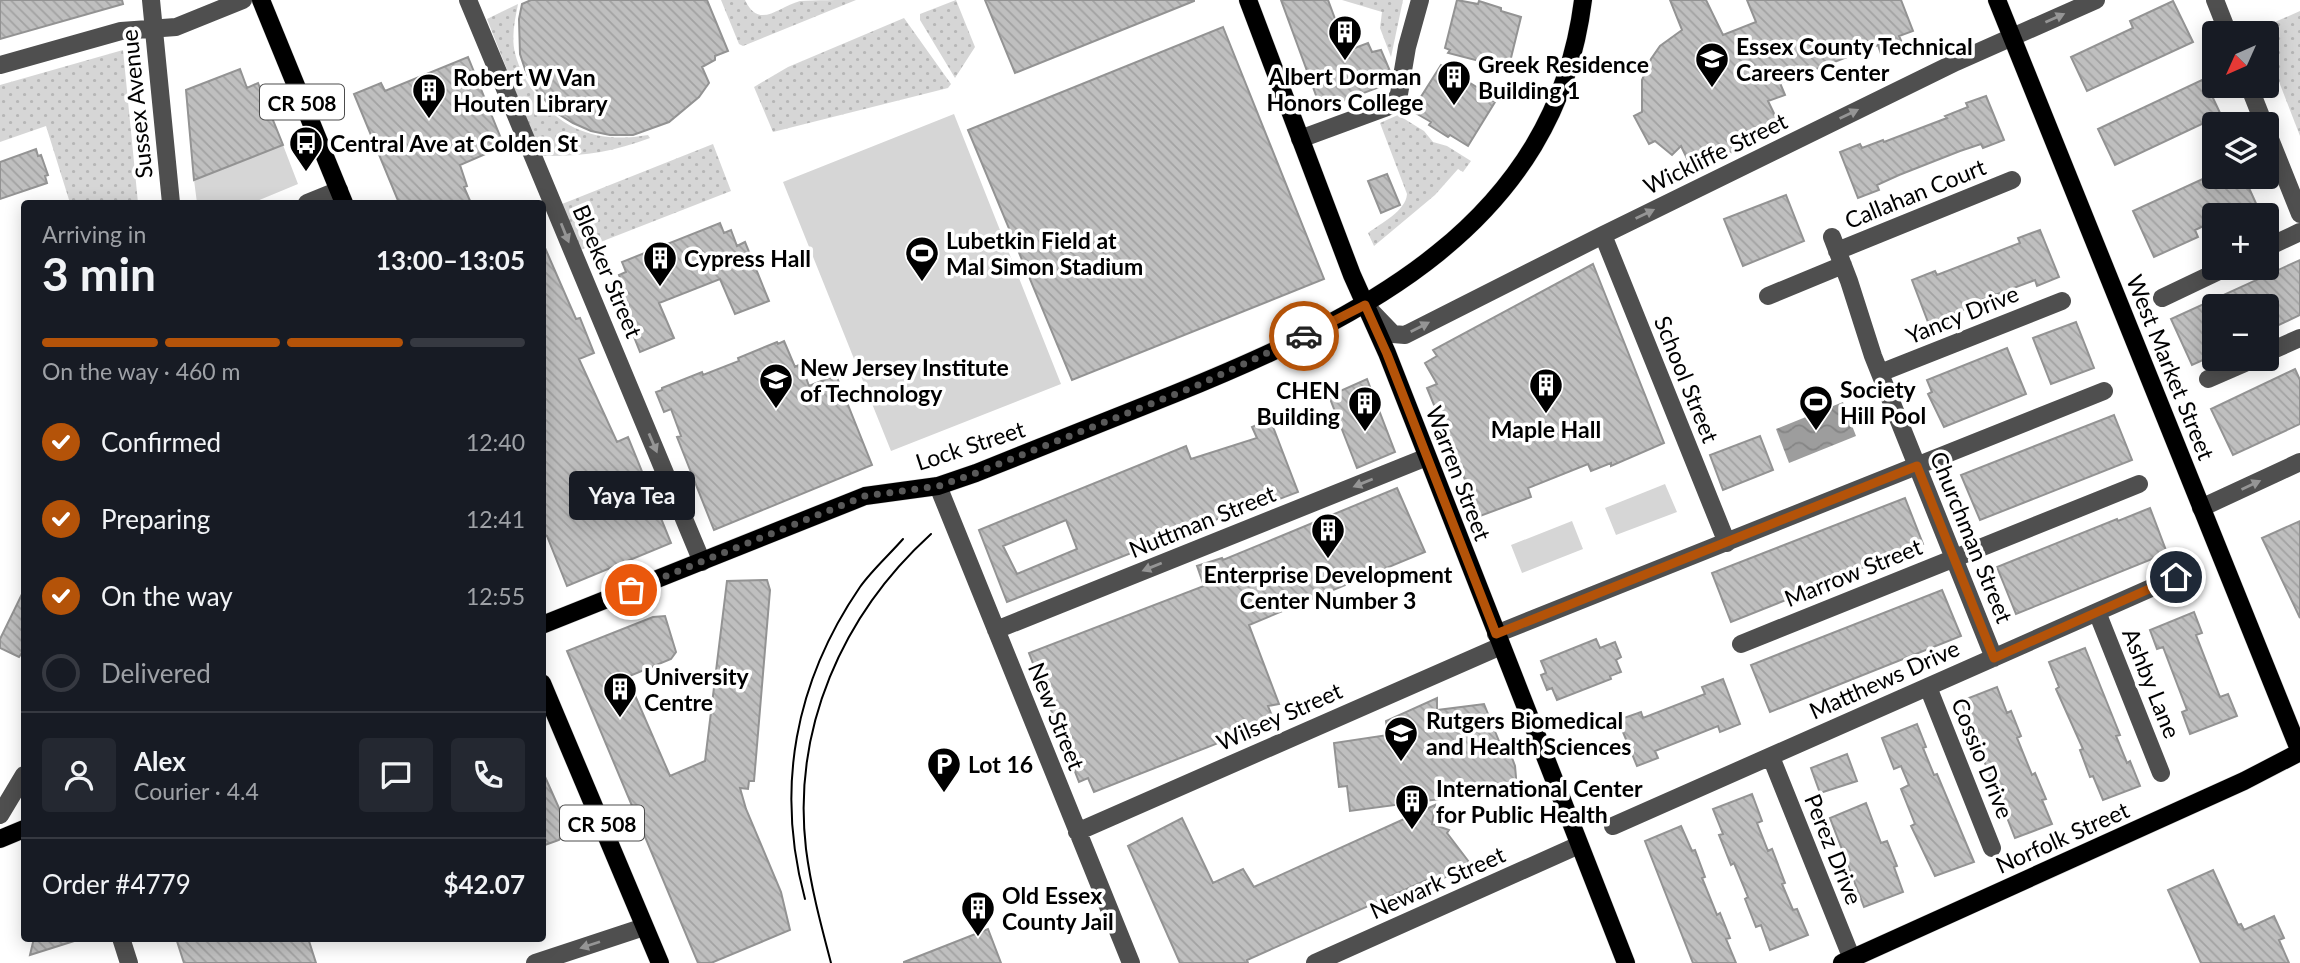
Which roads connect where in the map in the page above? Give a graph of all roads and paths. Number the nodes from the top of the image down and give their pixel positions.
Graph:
1 (151, 0) edge
2 (243, 0) edge
3 (261, 0) edge
4 (468, 0) edge
5 (1248, 0) edge
6 (1420, 0) edge
7 (1583, 0) edge
8 (1997, 0) edge
9 (2096, 0) edge
10 (2215, 0) edge
11 (2223, 21) edge
12 (153, 29) junction
13 (2012, 38) junction
14 (0, 65) edge
15 (1300, 139) junction
16 (2279, 162) edge
17 (2012, 180) dead end
18 (341, 197) edge
19 (171, 200) edge
20 (2300, 214) edge
21 (2300, 232) edge
22 (1602, 235) junction
23 (2279, 242) edge
24 (1838, 251) junction
25 (2202, 279) edge
26 (1768, 296) dead end
27 (2162, 298) dead end
28 (2062, 301) dead end
29 (1365, 305) junction
30 (2300, 338) edge
31 (2279, 347) edge
32 (2226, 371) edge
33 (1880, 373) junction
34 (2208, 379) dead end
35 (2104, 391) dead end
36 (1427, 457) junction
37 (2300, 462) edge
38 (1917, 466) junction
39 (2139, 484) dead end
40 (939, 486) junction
41 (2201, 508) junction
42 (1727, 542) junction
43 (1954, 558) junction
44 (702, 562) junction
45 (2176, 577) dead end
46 (2097, 612) junction
47 (546, 623) edge
48 (996, 630) junction
49 (1499, 640) junction
50 (1741, 644) dead end
51 (1994, 658) junction
52 (1928, 687) junction
53 (546, 692) edge
54 (2300, 752) edge
55 (1771, 757) junction
56 (2161, 773) dead end
57 (21, 780) edge
58 (0, 815) edge
59 (1613, 826) dead end
60 (21, 830) edge
61 (1077, 832) junction
62 (0, 839) edge
63 (1579, 845) junction
64 (1992, 848) dead end
65 (645, 927) junction
66 (122, 942) edge
67 (1847, 961) edge
68 (129, 963) edge
69 (535, 963) edge
70 (660, 963) edge
71 (1131, 963) edge
72 (1315, 963) edge
73 (1626, 963) edge

1 - 12 street, Sussex Avenue
2 - 12 street
3 - 18 main road, CR 508
4 -> 44 street, Bleeker Street
5 - 15 main road, Warren Street
6 - 15 street
7 - 29 main road, Lock Street
8 - 13 main road, West Market Street
13 -> 9 street, Wickliffe Street
10 - 11 street
12 - 14 street
12 - 19 street, Sussex Avenue
22 -> 13 street, Wickliffe Street
13 - 41 main road, West Market Street
15 - 29 main road, Warren Street
16 - 20 street
17 - 24 street, Callahan Court
21 - 23 street
29 -> 22 street, Wickliffe Street
22 - 42 street, School Street
24 - 26 street, Callahan Court
24 - 33 street, Churchman Street
25 - 27 street
28 - 33 street, Yancy Drive
29 - 36 main road, Warren Street
29 - 40 main road, Lock Street
30 - 31 street
32 - 34 street
33 - 38 street, Churchman Street
35 - 38 street, Wilsey Street
36 -> 48 street, Nuttman Street
36 - 49 main road, Warren Street
41 -> 37 street
38 - 42 street, Wilsey Street
38 - 43 street, Churchman Street
39 - 43 street, Marrow Street
40 - 44 main road, Lock Street
40 - 48 street, New Street
41 - 54 main road, West Market Street
42 - 49 street, Wilsey Street
43 - 50 street, Marrow Street
43 - 51 street, Churchman Street
44 - 47 main road, Lock Street
45 - 46 street, Matthews Drive
46 - 51 street, Matthews Drive
46 - 56 street, Ashby Lane
48 - 61 street, New Street
49 - 61 street, Wilsey Street
49 - 63 main road, Warren Street
51 - 52 street, Matthews Drive
52 - 55 street, Matthews Drive
52 - 64 street, Cossio Drive
53 - 65 main road, CR 508
54 - 67 main road, Norfolk Street
55 - 59 street, Matthews Drive
55 - 67 street, Perez Drive
57 - 58 street
60 - 62 main road
61 - 71 street, New Street
63 - 72 street, Newark Street
63 - 73 main road, Warren Street
65 -> 69 street
65 - 70 main road, CR 508
66 - 68 street

